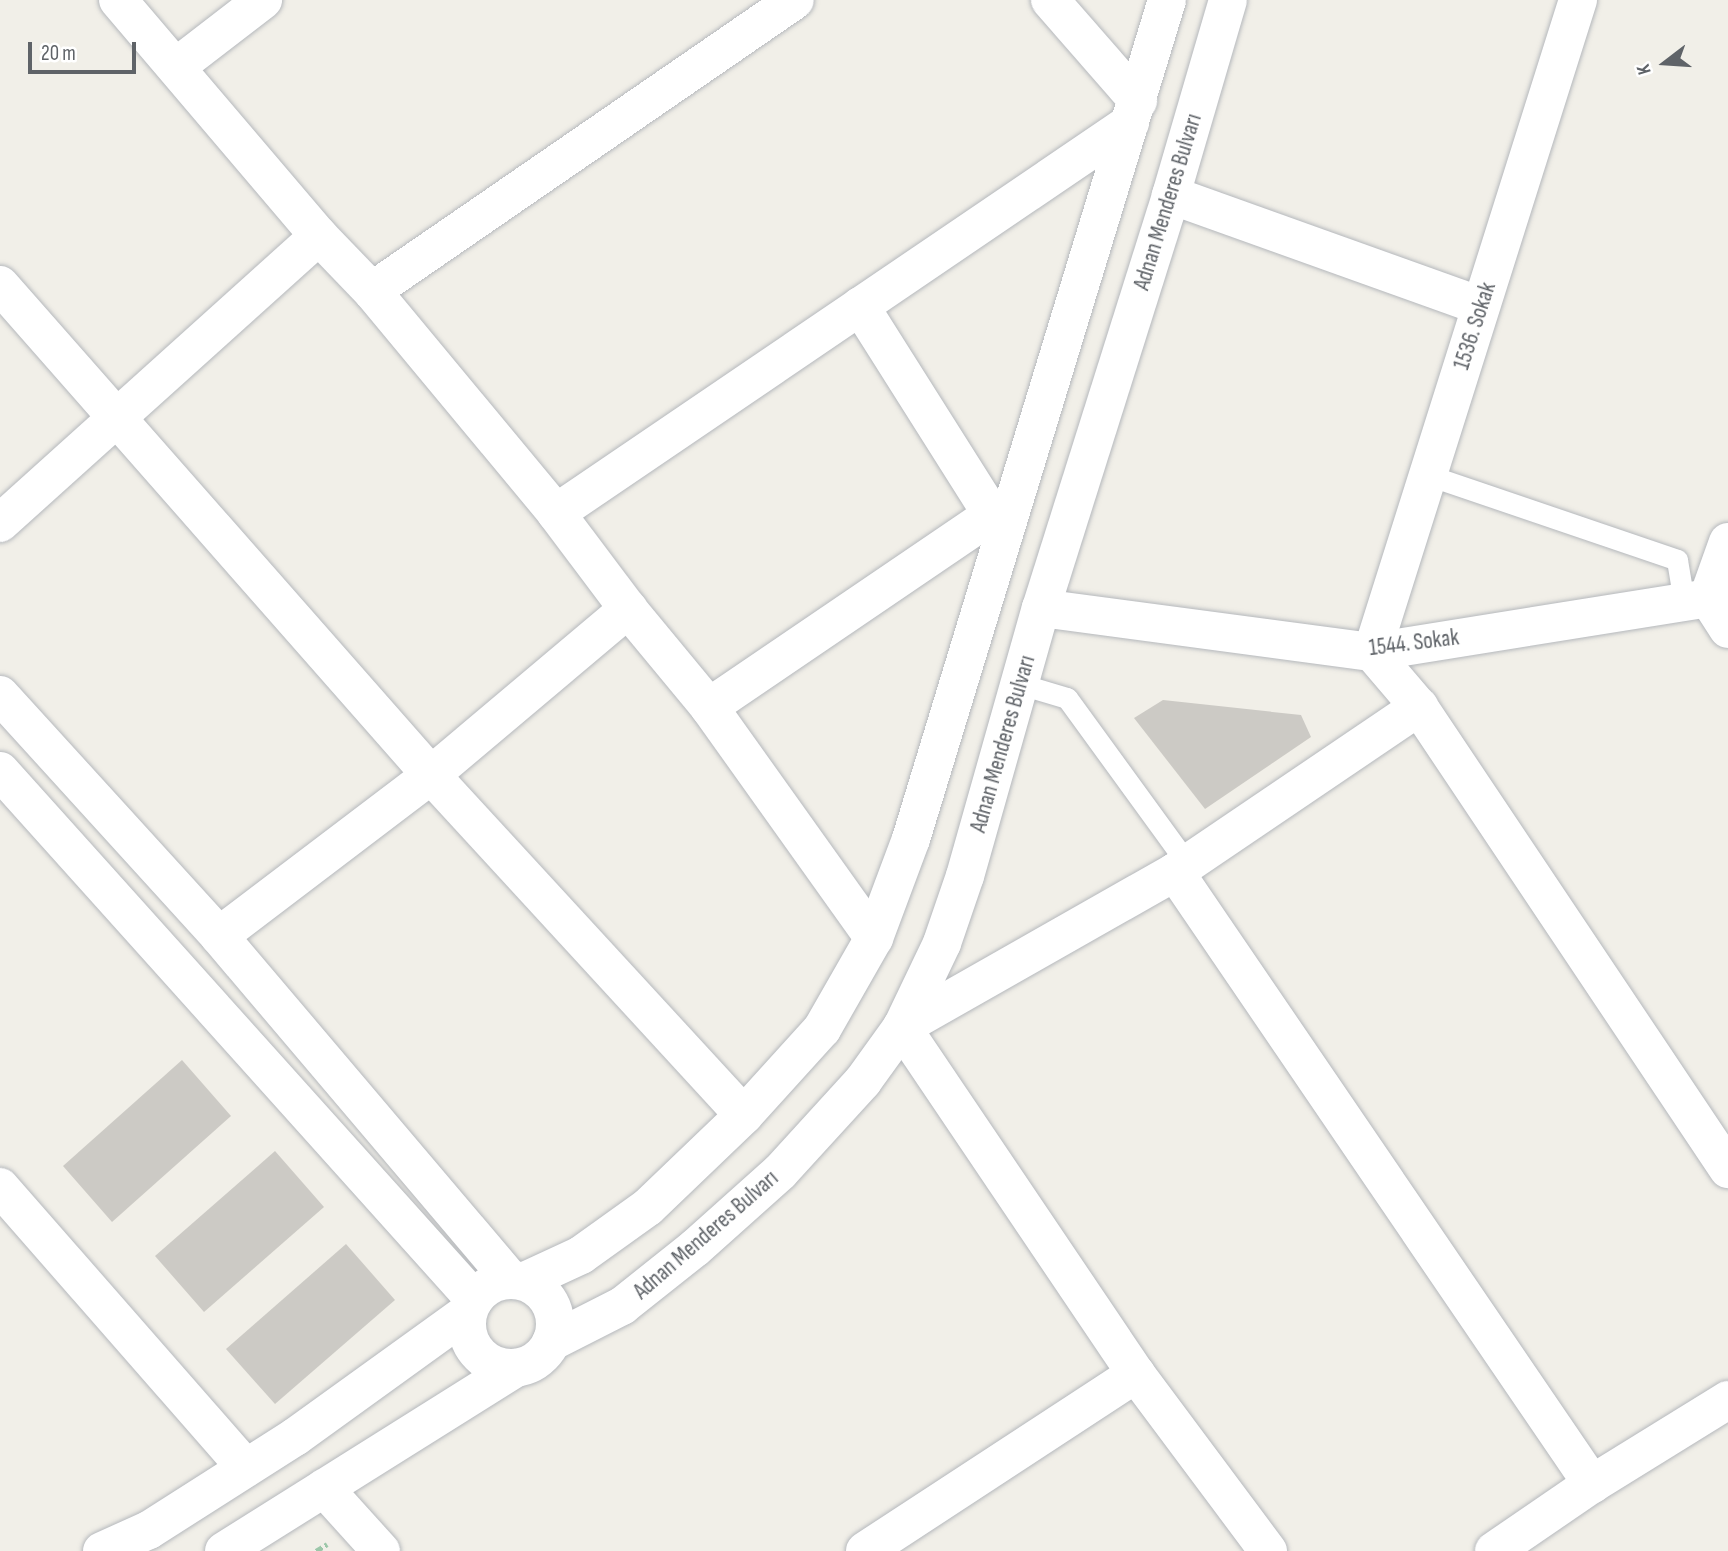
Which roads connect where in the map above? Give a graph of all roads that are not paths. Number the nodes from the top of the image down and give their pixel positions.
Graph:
1 (118, 0) edge
2 (263, 0) edge
3 (1050, 0) edge
4 (1167, 0) edge
5 (1228, 0) edge
6 (1578, 0) edge
7 (780, 4) edge
8 (176, 67) junction
9 (1134, 112) junction
10 (1171, 195) junction
11 (319, 236) junction
12 (0, 285) edge
13 (372, 290) junction
14 (860, 306) junction
15 (1481, 306) junction
16 (116, 416) junction
17 (1428, 475) junction
18 (1002, 510) junction
19 (556, 513) junction
20 (0, 523) edge
21 (1728, 542) edge
22 (1712, 606) edge
23 (1041, 608) junction
24 (628, 609) junction
25 (1372, 652) junction
26 (1020, 684) junction
27 (0, 695) edge
28 (1419, 707) junction
29 (709, 708) junction
30 (0, 771) edge
31 (431, 775) junction
32 (1181, 868) junction
33 (219, 936) junction
34 (874, 938) junction
35 (902, 1027) junction
36 (744, 1115) junction
37 (1728, 1169) edge
38 (0, 1187) edge
39 (517, 1280) junction
40 (471, 1306) junction
41 (551, 1342) junction
42 (516, 1368) junction
43 (1136, 1374) junction
44 (1728, 1400) edge
45 (246, 1468) junction
46 (1592, 1484) junction
47 (324, 1488) junction
48 (102, 1551) edge
49 (224, 1551) edge
50 (380, 1551) edge
51 (865, 1551) edge
52 (1268, 1551) edge
53 (1493, 1551) edge

1 - 8 street
2 - 8 street
3 - 9 street
4 - 9 street
5 - 10 street, Adnan Menderes Bulvarı
6 - 15 street, 1536. Sokak
7 - 13 street
8 - 11 street
9 - 14 street
9 - 18 street
10 - 15 street
10 - 23 street, Adnan Menderes Bulvarı
11 - 13 street
11 - 16 street
12 - 16 street
13 - 19 street
14 - 18 street
14 - 19 street
15 - 17 street, 1536. Sokak
16 - 20 street
16 - 31 street
17 - 22 lane
17 - 25 street, 1536. Sokak
18 - 29 street
18 - 34 street
19 - 24 street
21 - 22 street
22 - 25 street, 1544. Sokak
23 - 25 street, 1544. Sokak
23 - 26 street, Adnan Menderes Bulvarı
24 - 29 street
24 - 31 street
25 - 28 street
26 - 32 lane
26 - 35 street, Adnan Menderes Bulvarı
27 - 33 street
28 - 32 street
28 - 37 street
29 - 34 street
30 - 40 street
31 - 33 street
31 - 36 street
32 - 35 street
32 - 46 street
33 - 39 street
34 - 36 street
35 - 41 street, Adnan Menderes Bulvarı
35 - 43 street
36 - 39 street
38 - 45 street
39 - 40 street
39 - 41 street
40 - 42 street
40 - 45 street
41 - 42 street
42 - 47 street
43 - 51 street
43 - 52 street
44 - 46 street
45 - 48 street
46 - 53 street
47 - 49 street
47 - 50 street

